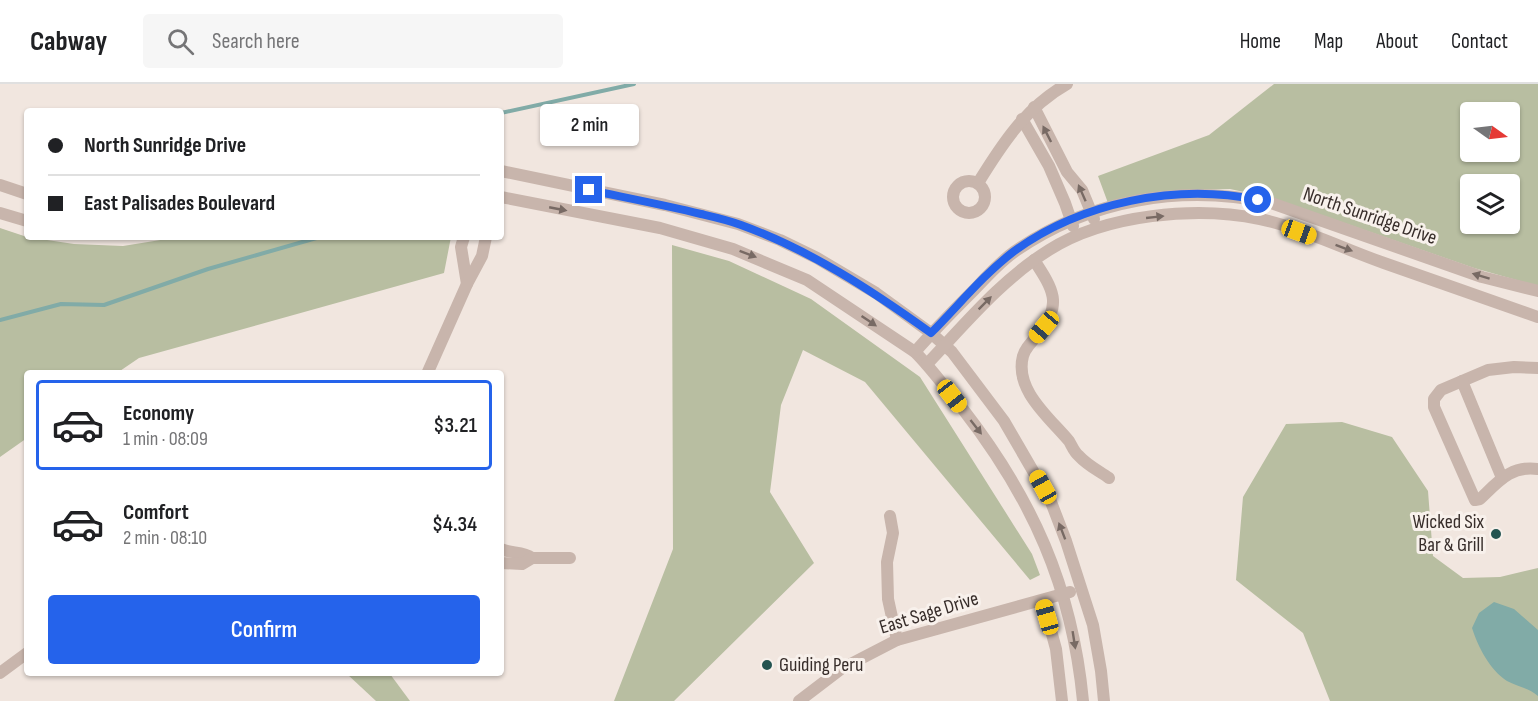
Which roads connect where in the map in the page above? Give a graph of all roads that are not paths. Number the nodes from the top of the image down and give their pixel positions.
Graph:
1 (1067, 84) edge
2 (1034, 107) junction
3 (1022, 119) junction
4 (504, 172) edge
5 (978, 183) dead end
6 (0, 184) edge
7 (24, 193) edge
8 (504, 198) edge
9 (0, 213) edge
10 (1091, 213) junction
11 (24, 220) edge
12 (1070, 221) junction
13 (1098, 229) junction
14 (1077, 236) junction
15 (463, 240) edge
16 (485, 240) edge
17 (1034, 260) junction
18 (467, 284) junction
19 (1538, 291) edge
20 (1538, 317) edge
21 (931, 333) junction
22 (945, 346) junction
23 (915, 352) junction
24 (927, 364) junction
25 (1538, 368) edge
26 (430, 370) edge
27 (1462, 381) junction
28 (1538, 469) edge
29 (1108, 478) dead end
30 (1502, 478) junction
31 (890, 516) dead end
32 (504, 550) edge
33 (532, 558) junction
34 (570, 558) dead end
35 (504, 563) edge
36 (1081, 587) junction
37 (1064, 596) junction
38 (1043, 601) junction
39 (897, 640) junction
40 (24, 655) edge
41 (0, 673) edge
42 (813, 697) edge
43 (799, 701) edge
44 (1062, 701) edge
45 (1083, 701) edge
46 (1104, 701) edge

1 - 2 street
2 - 3 street
10 -> 2 street
3 - 5 street
3 - 12 street
4 - 21 street
6 - 7 street
8 -> 23 street
9 - 11 street
10 - 12 street, North Sunridge Drive
10 - 13 street
19 -> 10 street, North Sunridge Drive
12 - 14 street
12 - 21 street, North Sunridge Drive
13 - 14 street, North Sunridge Drive
13 -> 20 street, North Sunridge Drive
14 - 17 street, North Sunridge Drive
15 - 18 street
16 - 18 street
22 -> 17 street, North Sunridge Drive
17 - 29 street
18 - 26 street
21 - 22 street
21 - 23 street, North Sunridge Drive
22 - 24 street, North Sunridge Drive
36 -> 22 street
23 - 24 street
24 -> 37 street
25 - 27 street
27 - 30 street
27 - 30 street
28 - 30 street
31 - 39 street
32 - 33 street
33 - 34 street
33 - 35 street
36 - 37 street, East Sage Drive
36 - 46 street
37 - 38 street, East Sage Drive
37 -> 45 street
38 - 39 street, East Sage Drive
38 - 44 street
39 - 42 street, East Sage Drive
40 - 41 street
42 - 43 street, East Sage Drive

